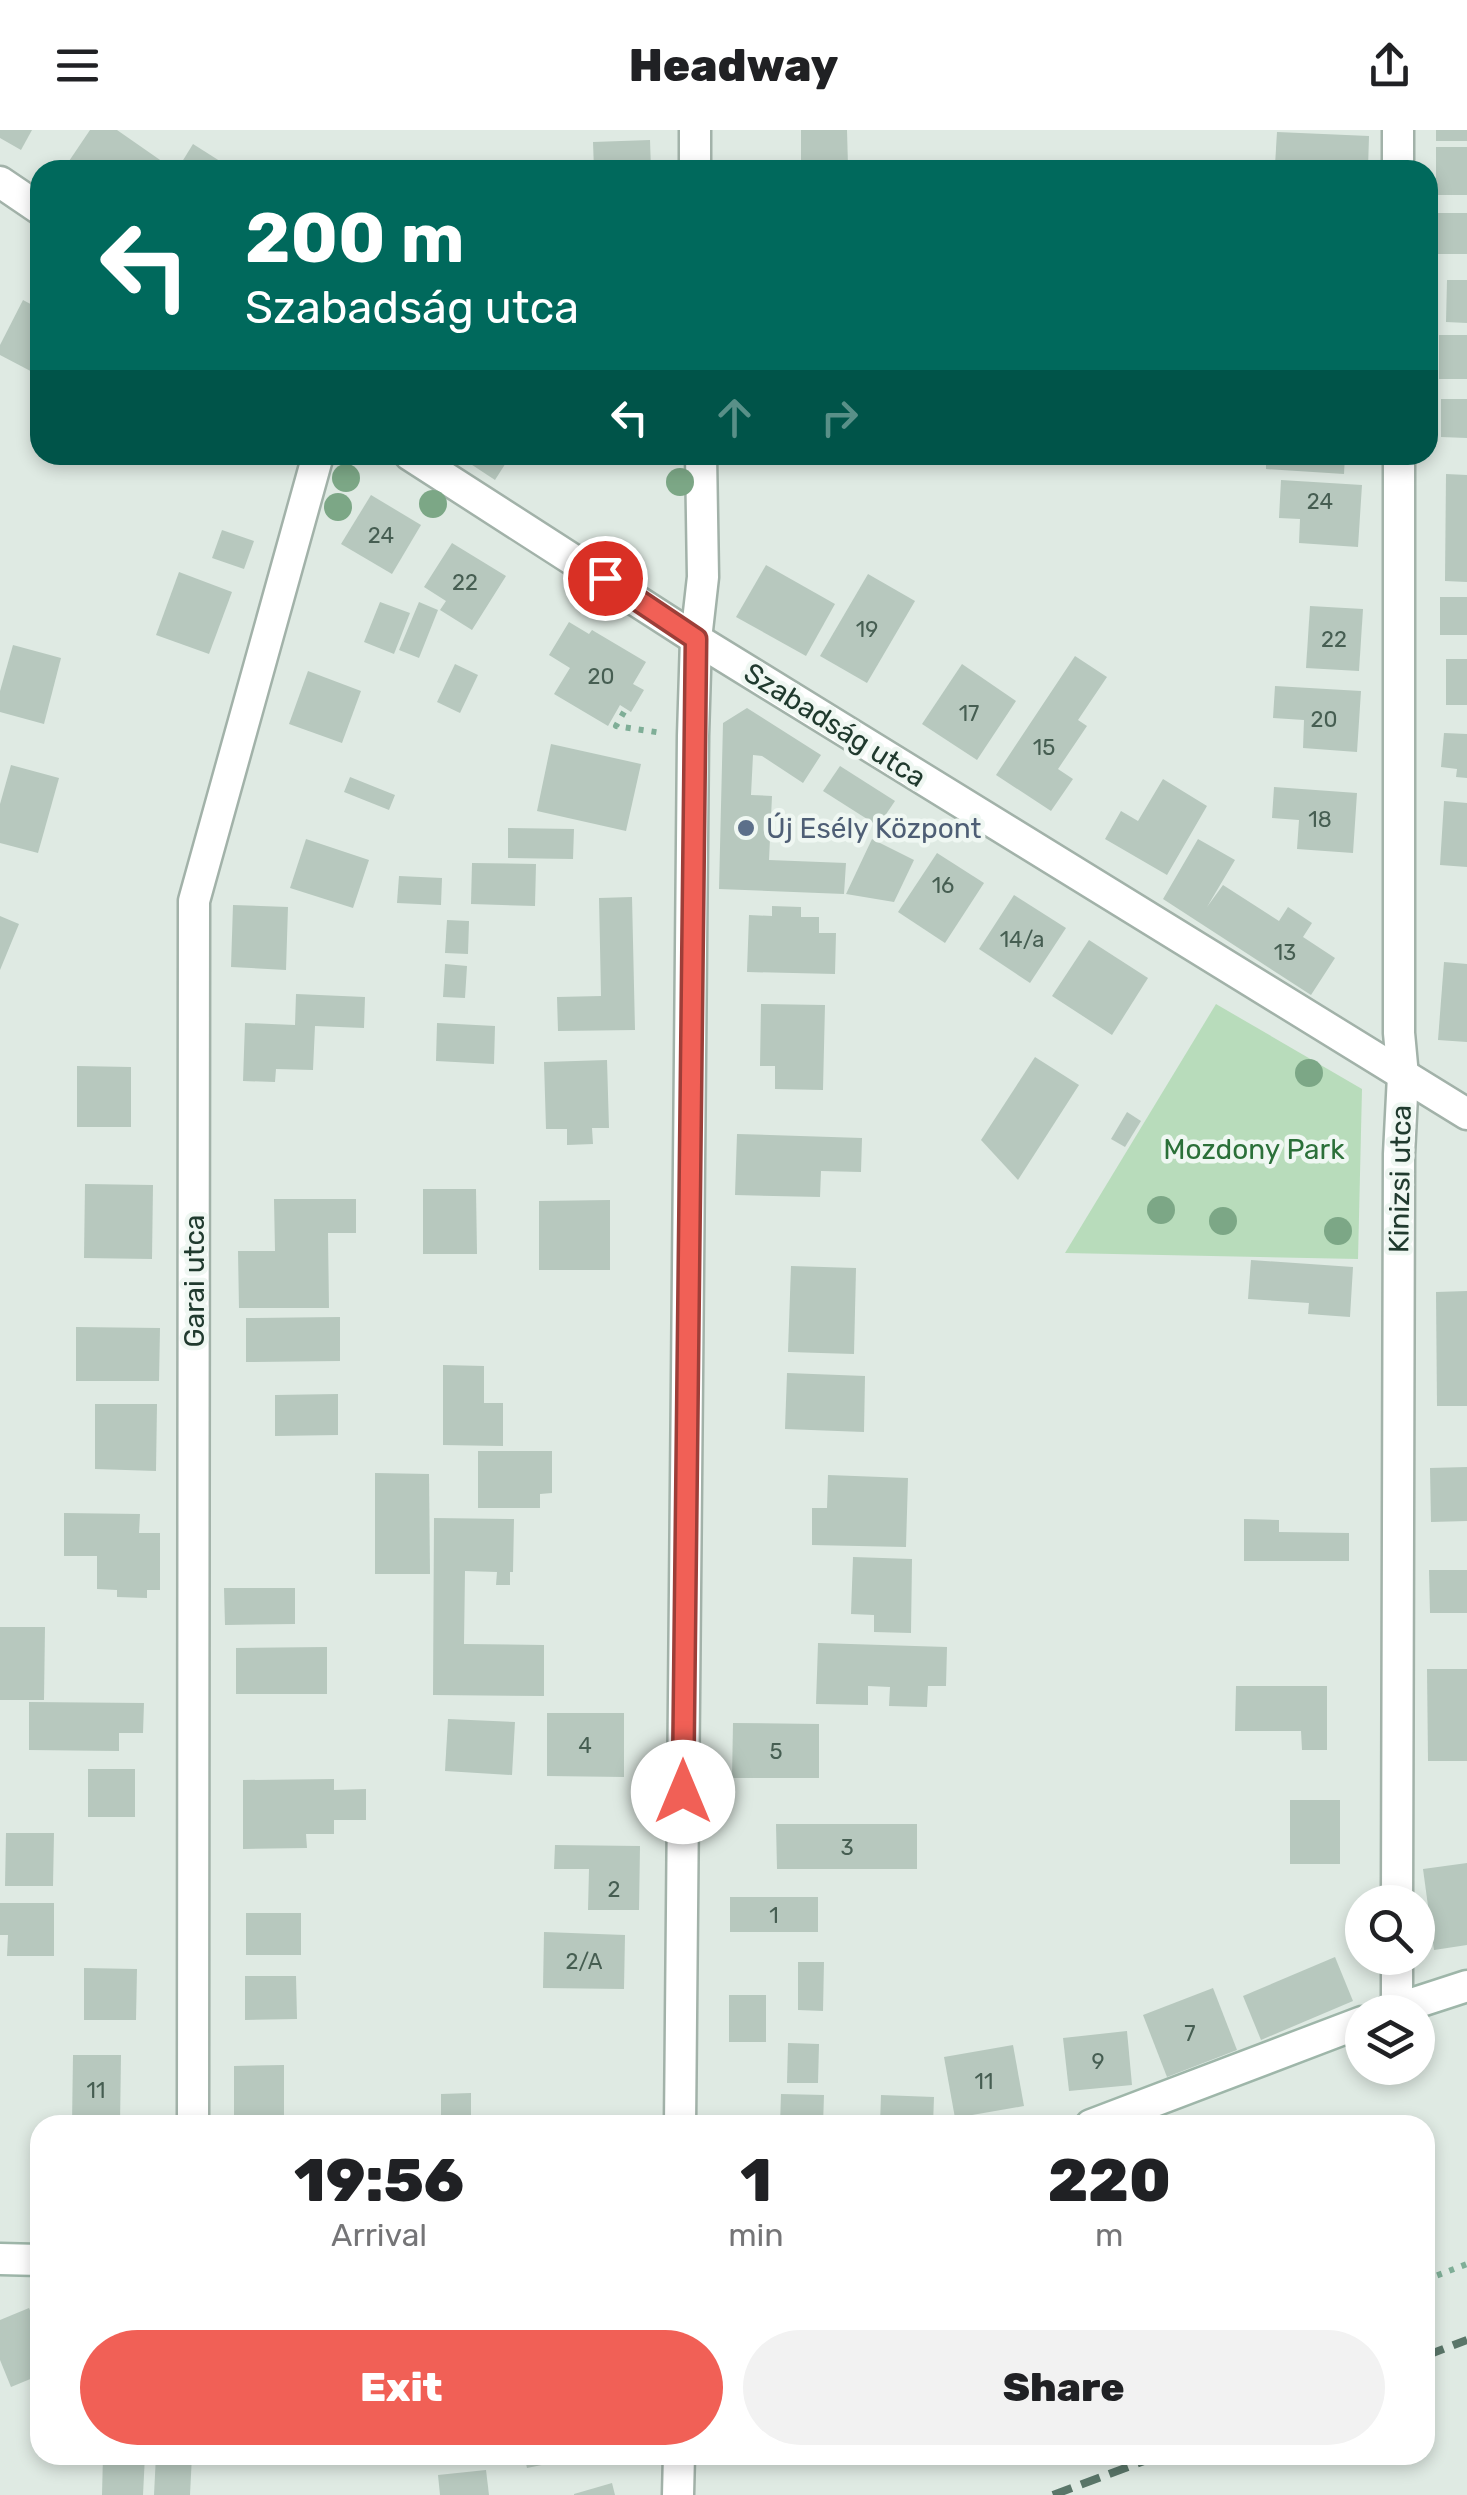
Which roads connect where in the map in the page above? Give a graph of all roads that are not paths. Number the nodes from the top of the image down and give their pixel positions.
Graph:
1 (694, 130) edge
2 (1398, 130) edge
3 (695, 160) edge
4 (1398, 160) edge
5 (0, 182) edge
6 (30, 202) edge
7 (315, 465) edge
8 (426, 465) edge
9 (701, 465) edge
10 (1398, 465) edge
11 (696, 639) junction
12 (1403, 1076) junction
13 (1467, 1114) edge
14 (1398, 1885) edge
15 (1467, 1986) edge
16 (1435, 1997) edge
17 (1345, 2028) edge
18 (193, 2115) edge
19 (680, 2115) edge
20 (1117, 2115) edge
21 (0, 2259) edge
22 (30, 2260) edge
23 (679, 2465) edge
24 (678, 2495) edge

1 - 3 street
2 - 4 street
5 - 6 street
7 - 18 street, Garai utca
8 - 11 street, Szabadság utca
9 - 11 street
10 - 12 street, Kinizsi utca
11 - 12 street, Szabadság utca
11 - 19 street
12 - 13 street, Szabadság utca
12 - 14 street, Kinizsi utca
15 - 16 street
17 - 20 street
21 - 22 street
23 - 24 street

